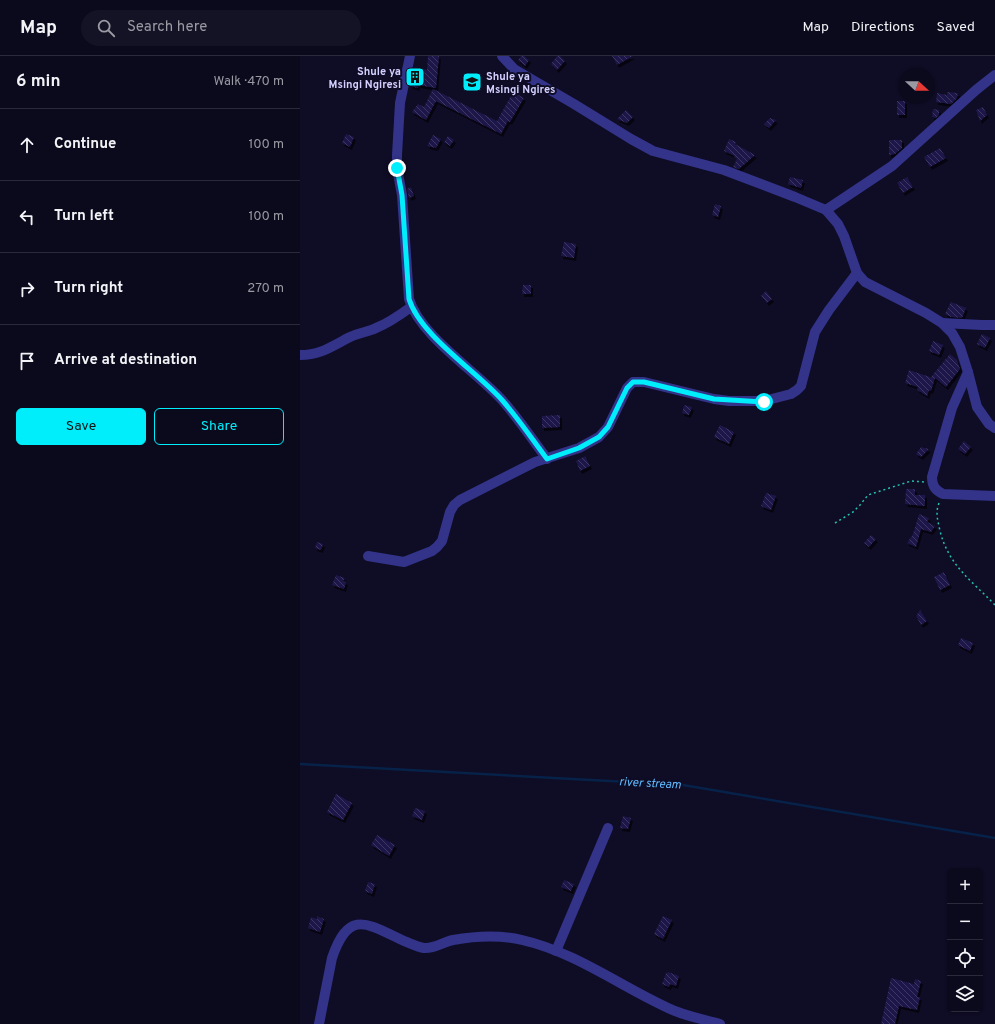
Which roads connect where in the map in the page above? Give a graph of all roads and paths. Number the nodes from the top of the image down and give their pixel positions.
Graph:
1 (410, 56) edge
2 (502, 56) edge
3 (995, 75) edge
4 (826, 210) junction
5 (857, 273) junction
6 (411, 307) junction
7 (942, 323) junction
8 (995, 324) edge
9 (300, 355) edge
10 (968, 372) junction
11 (995, 428) edge
12 (547, 459) junction
13 (932, 483) junction
14 (943, 494) junction
15 (995, 496) edge
16 (835, 523) dead end
17 (368, 556) dead end
18 (995, 605) edge
19 (608, 828) dead end
20 (556, 951) junction
21 (319, 1024) edge
22 (720, 1024) edge

1 - 6 street
2 - 4 street
3 - 4 street
4 - 5 street
5 - 7 street
5 - 12 street
6 - 9 street
6 - 12 street
7 - 8 street
7 - 10 street
10 - 11 street
10 - 13 street
12 - 17 street
13 - 14 street
13 - 16 path
14 - 15 street
14 - 18 path
19 - 20 street
20 - 21 street
20 - 22 street

